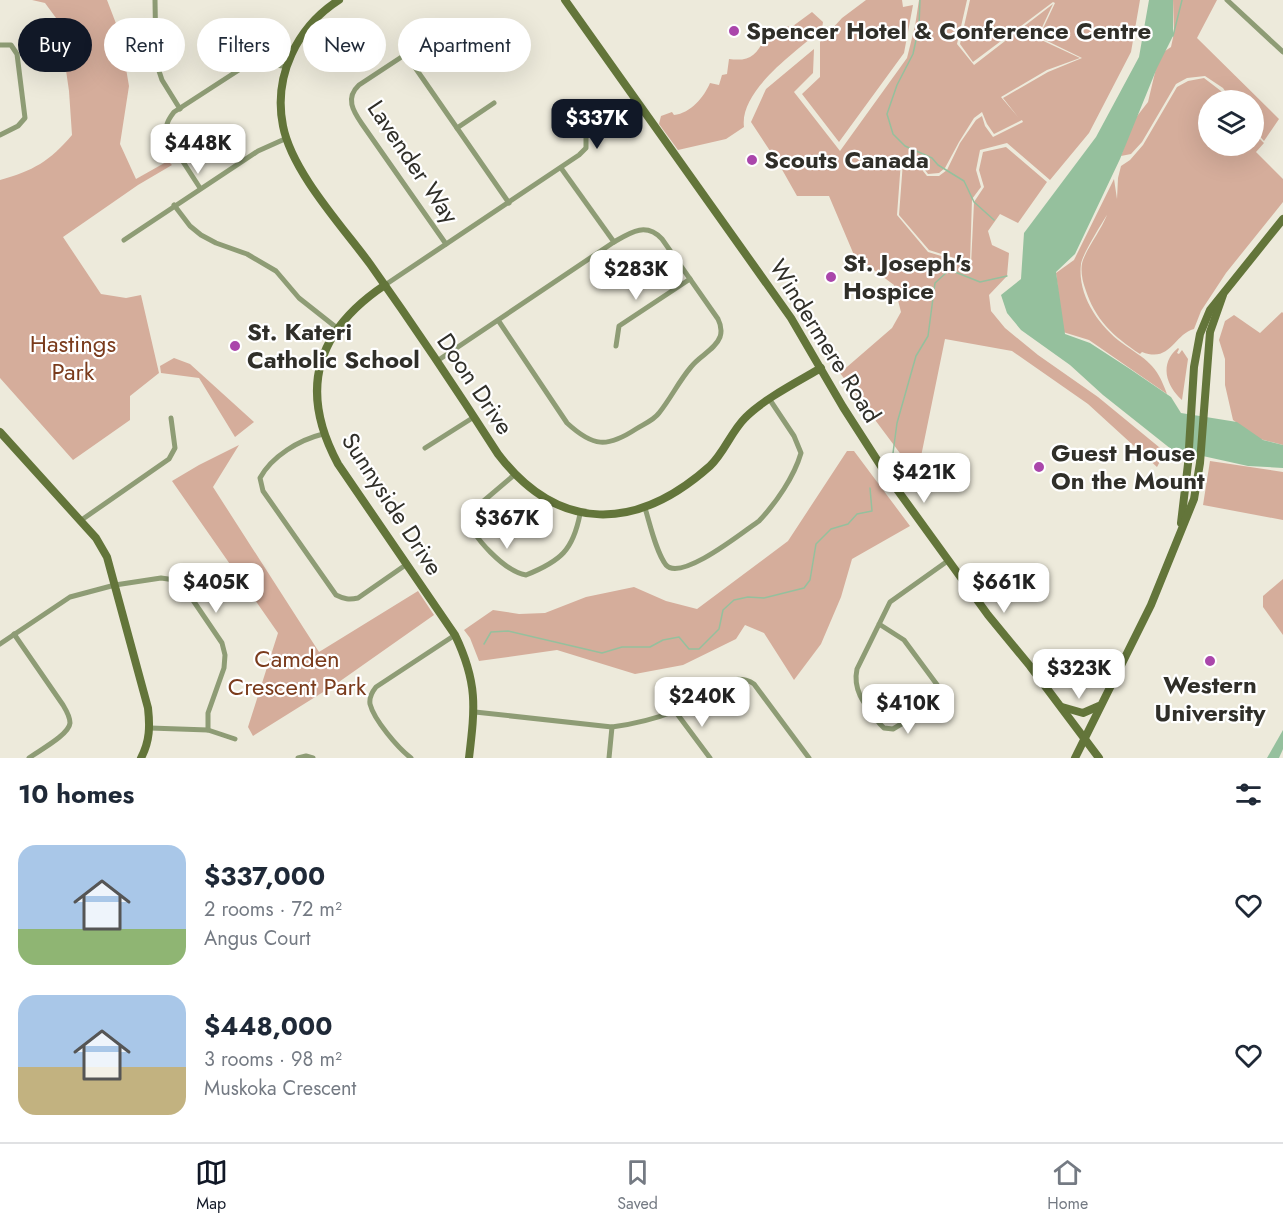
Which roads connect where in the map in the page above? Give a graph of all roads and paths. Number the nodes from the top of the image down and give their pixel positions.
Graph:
1 (155, 0) edge
2 (339, 0) edge
3 (565, 0) edge
4 (1227, 0) edge
5 (0, 45) edge
6 (1283, 52) edge
7 (291, 57) edge
8 (398, 58) edge
9 (236, 72) edge
10 (286, 72) edge
11 (418, 72) edge
12 (494, 103) dead end
13 (180, 109) junction
14 (577, 115) dead end
15 (457, 128) junction
16 (0, 135) edge
17 (287, 138) junction
18 (561, 168) junction
19 (200, 188) junction
20 (509, 202) junction
21 (174, 205) junction
22 (1283, 219) edge
23 (124, 240) dead end
24 (614, 242) junction
25 (446, 244) junction
26 (690, 279) junction
27 (385, 285) junction
28 (1223, 295) junction
29 (498, 320) junction
30 (337, 328) junction
31 (616, 346) dead end
32 (437, 361) junction
33 (821, 368) junction
34 (770, 400) junction
35 (474, 417) junction
36 (171, 418) dead end
37 (0, 432) edge
38 (323, 434) junction
39 (425, 448) dead end
40 (514, 475) junction
41 (645, 508) junction
42 (580, 514) junction
43 (80, 521) junction
44 (1180, 534) junction
45 (949, 560) junction
46 (407, 564) junction
47 (116, 585) junction
48 (879, 624) junction
49 (14, 634) junction
50 (455, 635) junction
51 (0, 644) edge
52 (1100, 705) junction
53 (1060, 706) junction
54 (675, 711) junction
55 (475, 712) junction
56 (612, 727) junction
57 (150, 728) junction
58 (208, 730) junction
59 (1083, 738) junction
60 (235, 739) dead end
61 (29, 758) edge
62 (141, 758) edge
63 (298, 758) edge
64 (313, 758) edge
65 (411, 758) edge
66 (469, 758) edge
67 (609, 758) edge
68 (710, 758) edge
69 (809, 758) edge
70 (1075, 758) edge
71 (1089, 758) edge
72 (1096, 758) edge

1 - 13 street
2 - 7 street, Doon Drive
3 - 33 street, Windermere Road
4 - 6 street
5 - 16 street
8 - 25 street, Lavender Way
9 - 13 street
10 - 17 street, Doon Drive
11 - 15 street
12 - 15 street
13 - 19 street
14 - 18 street
15 - 20 street
17 - 19 street
17 - 27 street, Doon Drive
18 - 20 street
18 - 24 street
19 - 21 street
20 - 25 street
21 - 23 street
21 - 30 street
22 - 28 street
24 - 26 street
24 - 29 street
25 - 27 street
26 - 29 street
26 - 31 street
27 - 30 street, Sunnyside Drive
27 - 32 street, Doon Drive
28 - 44 street
28 - 44 street
29 - 32 street
30 - 38 street, Sunnyside Drive
32 - 35 street, Doon Drive
33 - 34 street, Doon Drive
33 - 45 street, Windermere Road
34 - 41 street, Doon Drive
34 - 41 street
35 - 39 street
35 - 40 street, Doon Drive
36 - 43 street
37 - 43 street
38 - 46 street, Sunnyside Drive
38 - 46 street
40 - 42 street, Doon Drive
40 - 42 street
41 - 42 street, Doon Drive
43 - 47 street
44 - 52 street
45 - 48 street
45 - 53 street, Windermere Road
46 - 50 street, Sunnyside Drive
47 - 49 street
47 - 57 street
47 - 58 street
48 - 48 street
49 - 51 street
49 - 61 street
50 - 55 street, Sunnyside Drive
50 - 65 street
52 - 53 street
52 - 59 street
53 - 59 street, Windermere Road
54 - 56 street
54 - 68 street
54 - 69 street
55 - 56 street
55 - 66 street, Sunnyside Drive
56 - 67 street
57 - 58 street
57 - 62 street
58 - 60 street
59 - 70 street
59 - 72 street, Windermere Road
63 - 64 street
71 - 72 street

